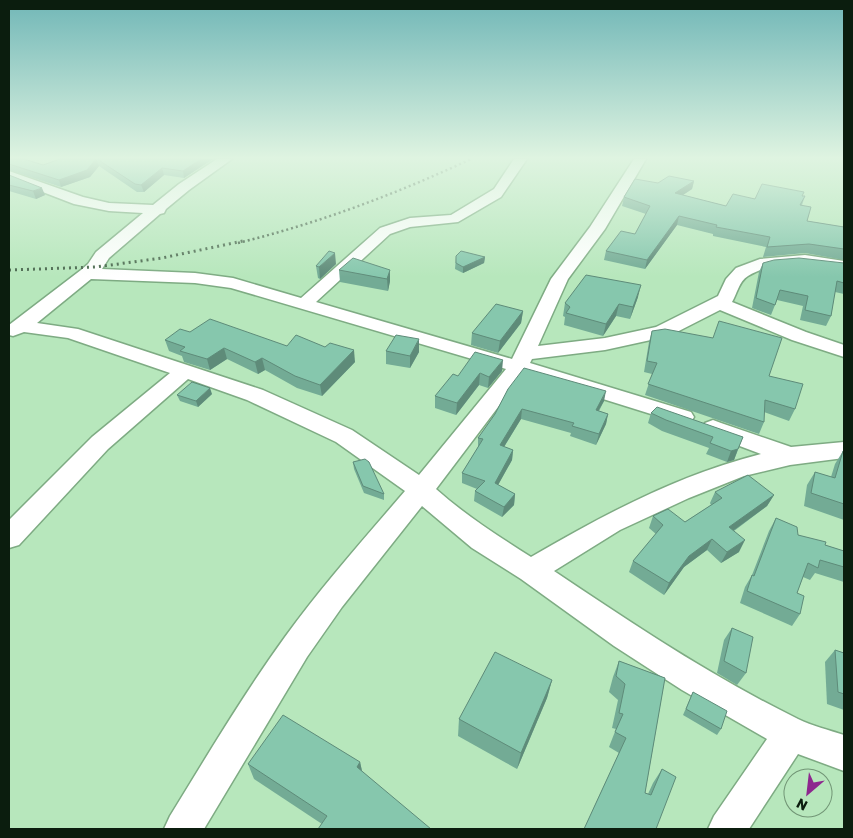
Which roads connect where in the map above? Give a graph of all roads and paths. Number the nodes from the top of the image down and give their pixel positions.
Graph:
1 (72, 198) edge
2 (173, 198) edge
3 (489, 198) edge
4 (616, 198) edge
5 (159, 210) junction
6 (844, 266) edge
7 (88, 274) junction
8 (718, 303) junction
9 (303, 305) junction
10 (15, 329) edge
11 (844, 351) edge
12 (521, 360) junction
13 (185, 371) junction
14 (844, 450) edge
15 (790, 456) junction
16 (420, 489) junction
17 (9, 537) edge
18 (531, 571) junction
19 (791, 734) junction
20 (844, 753) edge
21 (183, 829) edge
22 (727, 829) edge

1 - 5 street
2 - 5 street
3 - 9 street
4 - 12 street
5 - 7 street
6 - 8 street
7 - 9 street
7 - 10 street
8 - 11 street
8 - 12 street
9 - 12 street
10 - 13 street
12 - 15 street
12 - 16 street
13 - 16 street
13 - 17 street
14 - 15 street
15 - 18 street
16 - 18 street
16 - 21 street
18 - 19 street
19 - 20 street
19 - 22 street

